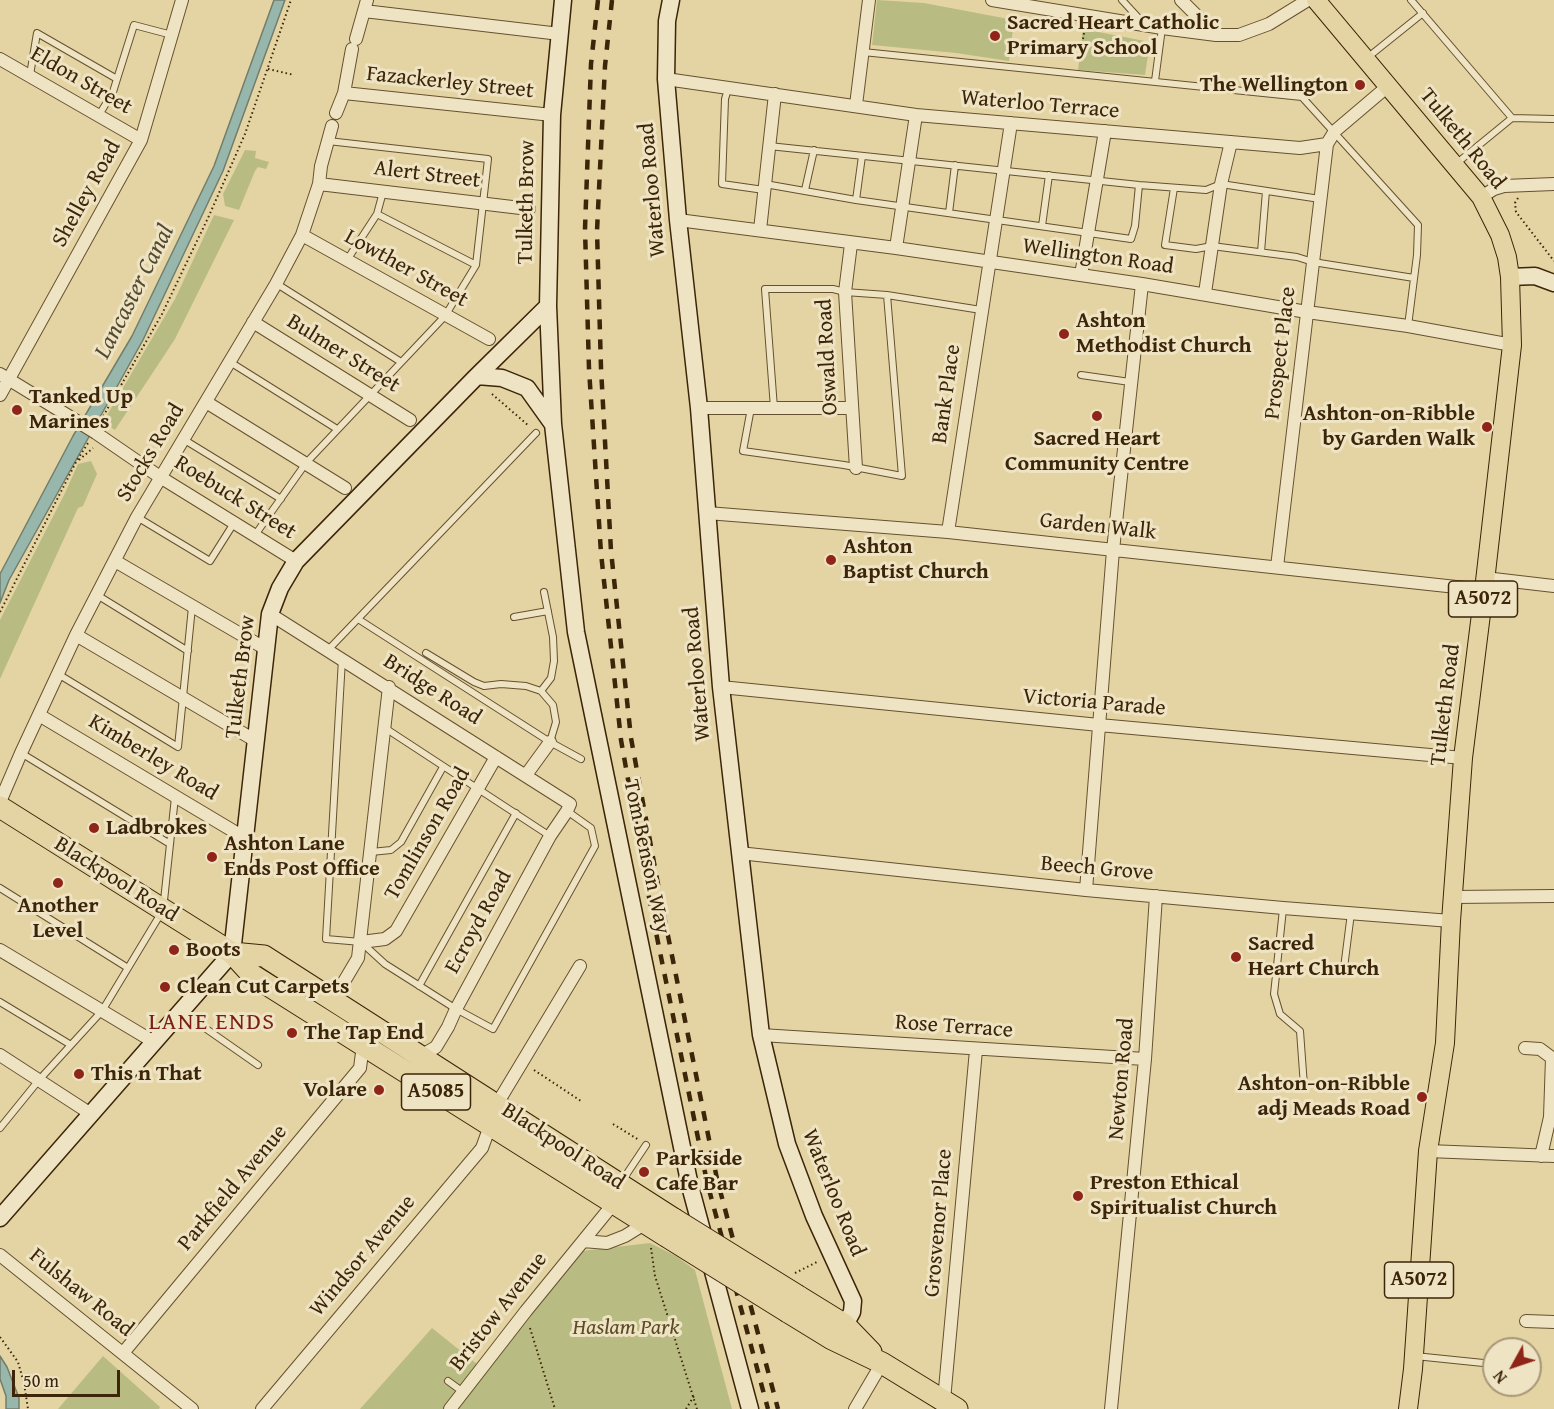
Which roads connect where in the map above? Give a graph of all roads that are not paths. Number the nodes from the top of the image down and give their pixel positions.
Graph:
1 (182, 0) edge
2 (563, 0) edge
3 (670, 0) edge
4 (869, 0) edge
5 (992, 0) edge
6 (1122, 0) edge
7 (1181, 0) edge
8 (1308, 0) edge
9 (1317, 0) edge
10 (1411, 0) edge
11 (365, 6) edge
12 (1423, 13) junction
13 (1145, 24) junction
14 (1162, 28) junction
15 (560, 34) junction
16 (1216, 34) junction
17 (172, 35) junction
18 (862, 52) junction
19 (0, 59) edge
20 (1366, 59) junction
21 (30, 75) junction
22 (117, 79) junction
23 (666, 80) junction
24 (1155, 81) junction
25 (1388, 86) junction
26 (728, 89) junction
27 (344, 93) junction
28 (775, 94) junction
29 (855, 105) junction
30 (336, 113) dead end
31 (99, 115) junction
32 (552, 115) junction
33 (916, 115) junction
34 (1512, 118) junction
35 (1554, 119) edge
36 (1011, 123) junction
37 (332, 126) dead end
38 (1105, 131) junction
39 (1335, 131) junction
40 (141, 140) junction
41 (328, 140) junction
42 (1231, 142) junction
43 (1327, 144) junction
44 (769, 146) junction
45 (814, 150) junction
46 (862, 156) junction
47 (909, 161) junction
48 (955, 165) junction
49 (1454, 165) junction
50 (1003, 170) junction
51 (1049, 176) junction
52 (1098, 181) junction
53 (319, 184) junction
54 (1221, 184) junction
55 (1554, 184) edge
56 (1139, 185) junction
57 (764, 187) junction
58 (1174, 188) junction
59 (806, 190) junction
60 (1266, 191) junction
61 (383, 192) junction
62 (1481, 197) junction
63 (1321, 199) junction
64 (856, 200) junction
65 (484, 203) junction
66 (902, 206) junction
67 (529, 209) dead end
68 (949, 213) junction
69 (377, 214) junction
70 (678, 220) junction
71 (995, 220) junction
72 (1042, 226) junction
73 (760, 230) junction
74 (1089, 233) junction
75 (302, 235) junction
76 (851, 243) junction
77 (1212, 246) junction
78 (896, 248) junction
79 (1261, 252) junction
80 (347, 260) junction
81 (988, 262) junction
82 (1313, 262) junction
83 (476, 265) junction
84 (1082, 275) junction
85 (1510, 277) junction
86 (1414, 278) junction
87 (1554, 283) edge
88 (276, 284) junction
89 (1143, 284) junction
90 (845, 292) junction
91 (1205, 293) junction
92 (887, 295) junction
93 (548, 306) junction
94 (981, 310) junction
95 (1307, 312) junction
96 (445, 316) junction
97 (253, 322) junction
98 (1408, 326) junction
99 (489, 339) dead end
100 (1512, 345) junction
101 (230, 362) junction
102 (400, 362) junction
103 (1081, 375) dead end
104 (5, 377) edge
105 (476, 377) junction
106 (1130, 382) junction
107 (0, 395) edge
108 (369, 395) junction
109 (206, 402) junction
110 (699, 408) junction
111 (751, 408) junction
112 (774, 408) junction
113 (851, 408) junction
114 (410, 420) dead end
115 (553, 424) junction
116 (337, 429) junction
117 (537, 433) road end
118 (183, 439) junction
119 (306, 463) junction
120 (856, 468) junction
121 (160, 477) junction
122 (345, 488) dead end
123 (281, 499) junction
124 (707, 513) junction
125 (137, 517) junction
126 (235, 522) junction
127 (948, 532) junction
128 (255, 535) junction
129 (1113, 550) junction
130 (115, 561) junction
131 (296, 561) junction
132 (1277, 567) junction
133 (1485, 584) junction
134 (1554, 586) edge
135 (544, 592) dead end
136 (97, 595) junction
137 (192, 606) junction
138 (548, 611) junction
139 (270, 614) junction
140 (514, 617) dead end
141 (358, 619) junction
142 (76, 635) junction
143 (266, 649) junction
144 (328, 650) junction
145 (188, 651) junction
146 (426, 653) dead end
147 (342, 658) junction
148 (58, 674) junction
149 (389, 687) junction
150 (721, 687) junction
151 (541, 691) junction
152 (183, 698) junction
153 (39, 715) junction
154 (1099, 725) junction
155 (383, 726) junction
156 (256, 741) junction
157 (550, 742) junction
158 (21, 753) junction
159 (496, 757) junction
160 (1463, 758) junction
161 (581, 759) dead end
162 (443, 767) junction
163 (526, 775) junction
164 (478, 790) junction
165 (175, 796) junction
166 (0, 802) edge
167 (0, 807) edge
168 (568, 807) junction
169 (516, 813) junction
170 (550, 836) junction
171 (245, 838) junction
172 (170, 844) junction
173 (369, 853) junction
174 (739, 853) junction
175 (0, 888) edge
176 (1086, 890) junction
177 (1156, 896) junction
178 (1554, 896) edge
179 (1453, 897) junction
180 (1283, 908) junction
181 (164, 910) junction
182 (1351, 912) junction
183 (1451, 921) junction
184 (361, 942) junction
185 (0, 950) edge
186 (232, 953) junction
187 (580, 966) dead end
188 (128, 968) junction
189 (1344, 968) dead end
190 (419, 986) junction
191 (325, 997) junction
192 (0, 1002) edge
193 (456, 1009) junction
194 (102, 1011) junction
195 (181, 1011) junction
196 (761, 1035) junction
197 (154, 1042) junction
198 (71, 1045) junction
199 (363, 1045) junction
200 (1525, 1048) dead end
201 (976, 1050) junction
202 (0, 1055) edge
203 (421, 1056) junction
204 (1145, 1059) junction
205 (258, 1065) dead end
206 (39, 1080) junction
207 (1304, 1086) dead end
208 (497, 1104) junction
209 (91, 1114) junction
210 (490, 1126) junction
211 (0, 1128) edge
212 (646, 1145) road end
213 (1428, 1151) junction
214 (1548, 1156) edge
215 (617, 1194) junction
216 (1, 1214) edge
217 (646, 1223) junction
218 (670, 1227) junction
219 (583, 1240) junction
220 (0, 1255) edge
221 (793, 1304) junction
222 (1526, 1321) dead end
223 (1554, 1322) edge
224 (844, 1325) junction
225 (123, 1353) junction
226 (1414, 1356) junction
227 (882, 1363) junction
228 (1482, 1363) edge
229 (448, 1380) dead end
230 (463, 1392) junction
231 (952, 1406) edge
232 (192, 1409) edge
233 (262, 1409) edge
234 (450, 1409) edge
235 (750, 1409) edge
236 (855, 1409) edge
237 (1111, 1409) edge
238 (1408, 1409) edge

1 - 17 street, Shelley Road
2 - 15 street, Tulketh Brow
3 - 23 street, Waterloo Road
4 - 18 street
5 - 13 street
6 - 13 lane
7 - 16 street
8 - 16 street
9 - 20 main road, Tulketh Road / A5072
10 - 12 lane
11 - 15 street
11 - 27 street
12 - 20 lane
12 - 34 lane
13 - 14 street
14 - 16 street
14 - 24 lane
15 - 32 street, Tulketh Brow
17 - 22 lane
17 - 40 street, Shelley Road
18 - 24 lane
18 - 29 street
19 - 21 street, Eldon Street
20 - 25 main road, Tulketh Road / A5072
21 - 22 lane
21 - 31 street, Eldon Street
22 - 31 lane
23 - 26 street, Waterloo Terrace
23 - 70 street, Waterloo Road
24 - 39 lane
25 - 39 street
25 - 49 main road, Tulketh Road / A5072
26 - 28 street, Waterloo Terrace
26 - 57 lane
27 - 30 street
27 - 32 street, Fazackerley Street
28 - 29 street, Waterloo Terrace
28 - 44 street
29 - 33 street, Waterloo Terrace
31 - 40 street, Eldon Street
32 - 93 street, Tulketh Brow
33 - 36 street, Waterloo Terrace
33 - 47 street
34 - 35 lane
34 - 49 lane
36 - 38 street, Waterloo Terrace
36 - 50 street, Bank Place
37 - 41 street, Stocks Road
38 - 42 street, Waterloo Terrace
38 - 52 street
39 - 43 street
39 - 86 lane
40 - 104 street, Shelley Road
41 - 53 street, Stocks Road
41 - 65 lane
42 - 43 street, Waterloo Terrace
42 - 54 street
43 - 63 street, Prospect Place
44 - 45 lane
44 - 57 street
45 - 46 lane
45 - 59 lane
46 - 47 lane
46 - 64 lane
47 - 48 lane
47 - 66 street
48 - 50 lane
48 - 68 lane
49 - 62 main road, Tulketh Road / A5072
50 - 51 lane
50 - 71 street, Bank Place
51 - 52 lane
51 - 72 lane
52 - 56 lane
52 - 74 street
53 - 61 street, Alert Street
53 - 75 street, Stocks Road
54 - 58 lane
54 - 60 lane
54 - 77 street
55 - 62 street
56 - 58 lane
56 - 74 lane
57 - 59 lane
57 - 73 street
58 - 77 lane
59 - 64 lane
60 - 63 lane
60 - 79 lane
61 - 65 street, Alert Street
61 - 69 lane
62 - 85 main road, Tulketh Road / A5072
63 - 82 street, Prospect Place
64 - 66 lane
65 - 67 street, Alert Street
65 - 83 lane
66 - 68 lane
66 - 78 street
68 - 71 lane
69 - 80 lane
69 - 83 lane
70 - 73 street, Wellington Road
70 - 110 street, Waterloo Road
71 - 72 lane
71 - 81 street, Bank Place
72 - 74 lane
73 - 76 street, Wellington Road
74 - 84 street
75 - 80 street, Lowther Street
75 - 88 street, Stocks Road
76 - 78 street, Wellington Road
76 - 90 street, Oswald Road
77 - 79 lane
77 - 91 street
78 - 81 street, Wellington Road
79 - 82 lane
80 - 96 street, Lowther Street
81 - 84 street, Wellington Road
81 - 94 street, Bank Place
82 - 86 lane
82 - 95 street, Prospect Place
83 - 96 lane
84 - 89 street, Wellington Road
85 - 87 street
85 - 100 main road, Tulketh Road / A5072
86 - 98 lane
88 - 97 street, Stocks Road
88 - 102 lane
89 - 91 street, Wellington Road
89 - 106 street
90 - 92 lane
90 - 112 lane
90 - 113 street, Oswald Road
91 - 95 street, Wellington Road
92 - 94 lane
92 - 120 lane
93 - 105 street, Tulketh Brow
93 - 115 street, Tom Benson Way
94 - 127 street, Bank Place
95 - 98 street, Wellington Road
95 - 132 street, Prospect Place
96 - 99 street, Lowther Street
96 - 102 lane
97 - 101 street, Stocks Road
97 - 108 street, Bulmer Street
98 - 100 street, Wellington Road
100 - 133 main road, Tulketh Road / A5072
101 - 109 street, Stocks Road
101 - 116 lane
102 - 108 lane
103 - 106 lane
104 - 107 street, Shelley Road
104 - 121 street, Roebuck Street, bridge
105 - 115 street
105 - 131 street, Tulketh Brow
106 - 129 street
108 - 114 street, Bulmer Street
108 - 116 lane
109 - 118 street, Stocks Road
109 - 119 street
110 - 111 street
110 - 124 street, Waterloo Road
111 - 112 street
111 - 120 lane
112 - 113 street
113 - 120 street, Oswald Road
115 - 235 street, Tom Benson Way
116 - 119 lane
117 - 141 lane
118 - 121 street, Stocks Road
118 - 123 lane
119 - 122 street
119 - 123 lane
121 - 125 street, Stocks Road
121 - 126 street, Roebuck Street
123 - 128 lane
124 - 127 street, Garden Walk
124 - 150 street, Waterloo Road
125 - 126 lane
125 - 130 street, Stocks Road
126 - 128 street, Roebuck Street
127 - 129 street, Garden Walk
128 - 131 street, Roebuck Street
129 - 132 street, Garden Walk
129 - 154 street
130 - 136 street, Stocks Road
130 - 137 street
131 - 139 street, Tulketh Brow
132 - 133 street, Garden Walk
133 - 134 street, Garden Walk
133 - 160 main road, Tulketh Road / A5072
135 - 138 lane
136 - 142 street, Stocks Road
136 - 145 lane
137 - 143 street
137 - 145 lane
138 - 140 lane
138 - 151 lane
139 - 143 street, Tulketh Brow
139 - 144 street, Bridge Road
141 - 144 lane
141 - 157 lane
142 - 148 street, Stocks Road
142 - 152 street
143 - 156 street, Tulketh Brow
144 - 147 street, Bridge Road
145 - 152 lane
146 - 151 lane
147 - 149 street, Bridge Road
147 - 184 lane
148 - 152 lane
148 - 153 street, Stocks Road
149 - 155 street
149 - 159 street, Bridge Road
150 - 154 street, Victoria Parade
150 - 174 street, Waterloo Road
151 - 157 lane
152 - 156 street
153 - 158 street, Stocks Road
153 - 165 street, Kimberley Road
154 - 160 street, Victoria Parade
154 - 176 street
155 - 162 lane
155 - 173 street
156 - 171 street, Tulketh Brow
157 - 161 lane
157 - 163 street
158 - 166 street, Stocks Road
158 - 172 lane
159 - 163 street, Bridge Road
159 - 164 street, Tomlinson Road
160 - 179 main road, Tulketh Road / A5072
162 - 164 lane
162 - 173 lane
163 - 168 street, Bridge Road
164 - 169 lane
164 - 184 street, Tomlinson Road
165 - 171 street, Kimberley Road
165 - 172 lane
167 - 181 highway, Blackpool Road / A5085
168 - 170 street, Ecroyd Road
168 - 193 lane
169 - 170 lane
169 - 190 lane
170 - 193 street, Ecroyd Road
171 - 186 street, Tulketh Brow
172 - 181 lane
173 - 184 street
174 - 176 street, Beech Grove
174 - 196 street, Waterloo Road
175 - 188 lane
176 - 177 street, Beech Grove
177 - 180 street, Beech Grove
177 - 204 street, Newton Road
178 - 179 street
179 - 183 main road, Tulketh Road / A5072
180 - 182 street, Beech Grove
180 - 207 lane
181 - 186 highway, Blackpool Road / A5085
181 - 188 lane
182 - 183 street, Beech Grove
182 - 189 lane
183 - 213 main road, Tulketh Road / A5072
184 - 190 lane
184 - 191 street
185 - 194 street
186 - 191 highway, Blackpool Road / A5085
186 - 195 street
186 - 199 highway, Blackpool Road / A5085
187 - 208 street
188 - 194 lane
190 - 193 lane
191 - 203 highway, Blackpool Road / A5085
192 - 198 lane
193 - 203 street, Ecroyd Road
194 - 197 street
194 - 198 lane
195 - 197 street
195 - 205 lane
196 - 201 street, Rose Terrace
196 - 224 street, Waterloo Road
197 - 209 street
198 - 206 lane
199 - 210 highway, Blackpool Road / A5085
199 - 225 street, Parkfield Avenue
200 - 214 street
201 - 204 street, Rose Terrace
201 - 231 street, Grosvenor Place
202 - 206 street
203 - 208 highway, Blackpool Road / A5085
204 - 237 street, Newton Road
206 - 209 street
206 - 211 lane
208 - 215 highway, Blackpool Road / A5085
209 - 216 street
210 - 215 highway, Blackpool Road / A5085
210 - 233 street, Windsor Avenue
212 - 215 lane
213 - 214 street
213 - 226 main road, Tulketh Road / A5072
215 - 217 highway, Blackpool Road / A5085
215 - 218 highway, Blackpool Road / A5085
215 - 219 street, Bristow Avenue
217 - 218 highway, Blackpool Road / A5085
217 - 219 street
218 - 221 highway, Blackpool Road / A5085, bridge
219 - 230 street, Bristow Avenue
220 - 225 street, Fulshaw Road
221 - 224 highway, Blackpool Road / A5085
221 - 227 highway, Blackpool Road / A5085
222 - 223 street
224 - 227 highway, Blackpool Road / A5085
225 - 232 street, Fulshaw Road
226 - 228 lane
226 - 238 main road, Tulketh Road / A5072
227 - 231 highway, Blackpool Road / A5085
227 - 236 street
229 - 230 lane
230 - 234 street, Bristow Avenue

